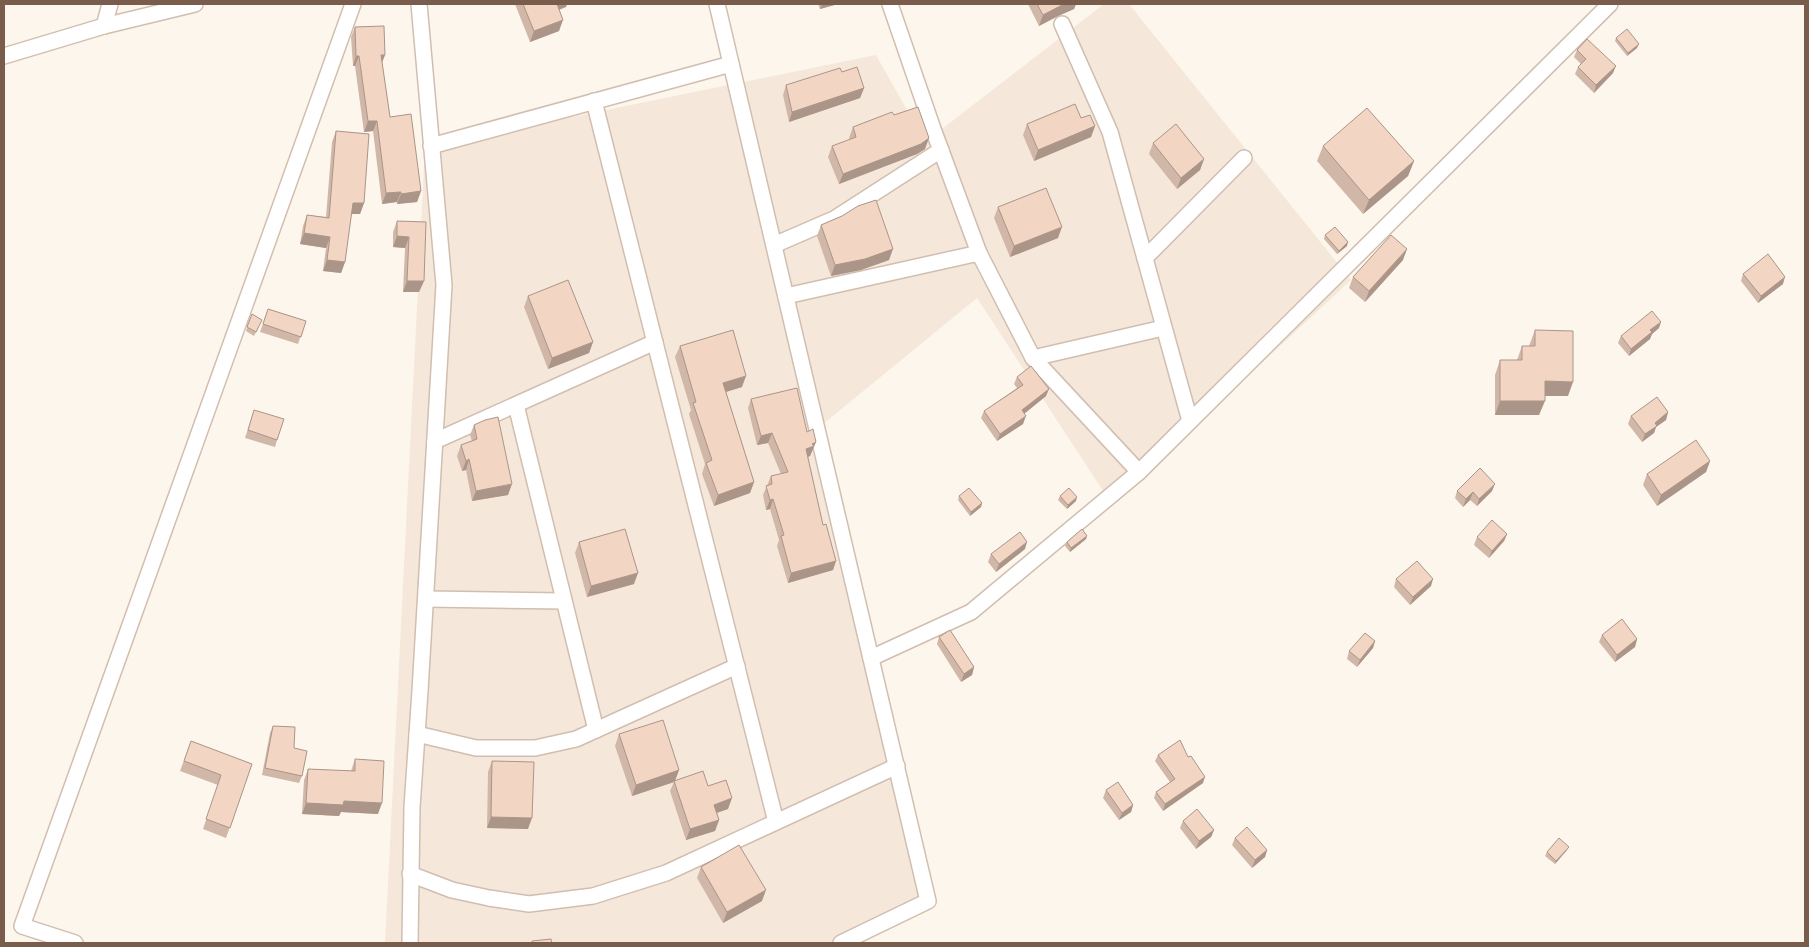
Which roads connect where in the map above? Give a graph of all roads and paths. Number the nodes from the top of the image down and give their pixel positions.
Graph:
1 (110, 4) edge
2 (195, 4) edge
3 (353, 4) edge
4 (419, 4) edge
5 (717, 4) edge
6 (890, 4) edge
7 (1610, 4) edge
8 (1062, 24) dead end
9 (104, 26) junction
10 (4, 56) edge
11 (731, 64) junction
12 (594, 101) junction
13 (431, 146) junction
14 (941, 150) junction
15 (1244, 158) dead end
16 (774, 245) junction
17 (979, 253) junction
18 (1145, 258) junction
19 (786, 296) junction
20 (1163, 328) junction
21 (655, 342) junction
22 (1033, 358) junction
23 (516, 405) junction
24 (1190, 421) junction
25 (435, 441) junction
26 (1139, 472) junction
27 (426, 599) junction
28 (564, 600) junction
29 (871, 658) junction
30 (736, 666) junction
31 (596, 730) junction
32 (417, 734) junction
33 (897, 766) junction
34 (776, 822) junction
35 (410, 874) junction
36 (75, 943) edge
37 (410, 943) edge
38 (840, 943) edge

1 - 9 street
2 - 9 street
3 - 36 street
4 - 13 street
5 - 11 street
6 - 14 street
7 - 24 street
8 - 18 street
9 - 10 street
11 - 12 street
11 - 16 street
12 - 13 street
12 - 21 street
13 - 25 street
14 - 16 street
14 - 17 street
15 - 18 street
16 - 19 street
17 - 19 street
17 - 22 street
18 - 20 street
19 - 29 street
20 - 22 street
20 - 24 street
21 - 23 street
21 - 30 street
22 - 26 street
23 - 25 street
23 - 28 street
24 - 26 street
25 - 27 street
26 - 29 street
27 - 28 street
27 - 32 street
28 - 31 street
29 - 33 street
30 - 31 street
30 - 34 street
31 - 32 street
32 - 35 street
33 - 34 street
33 - 38 street
34 - 35 street
35 - 37 street

